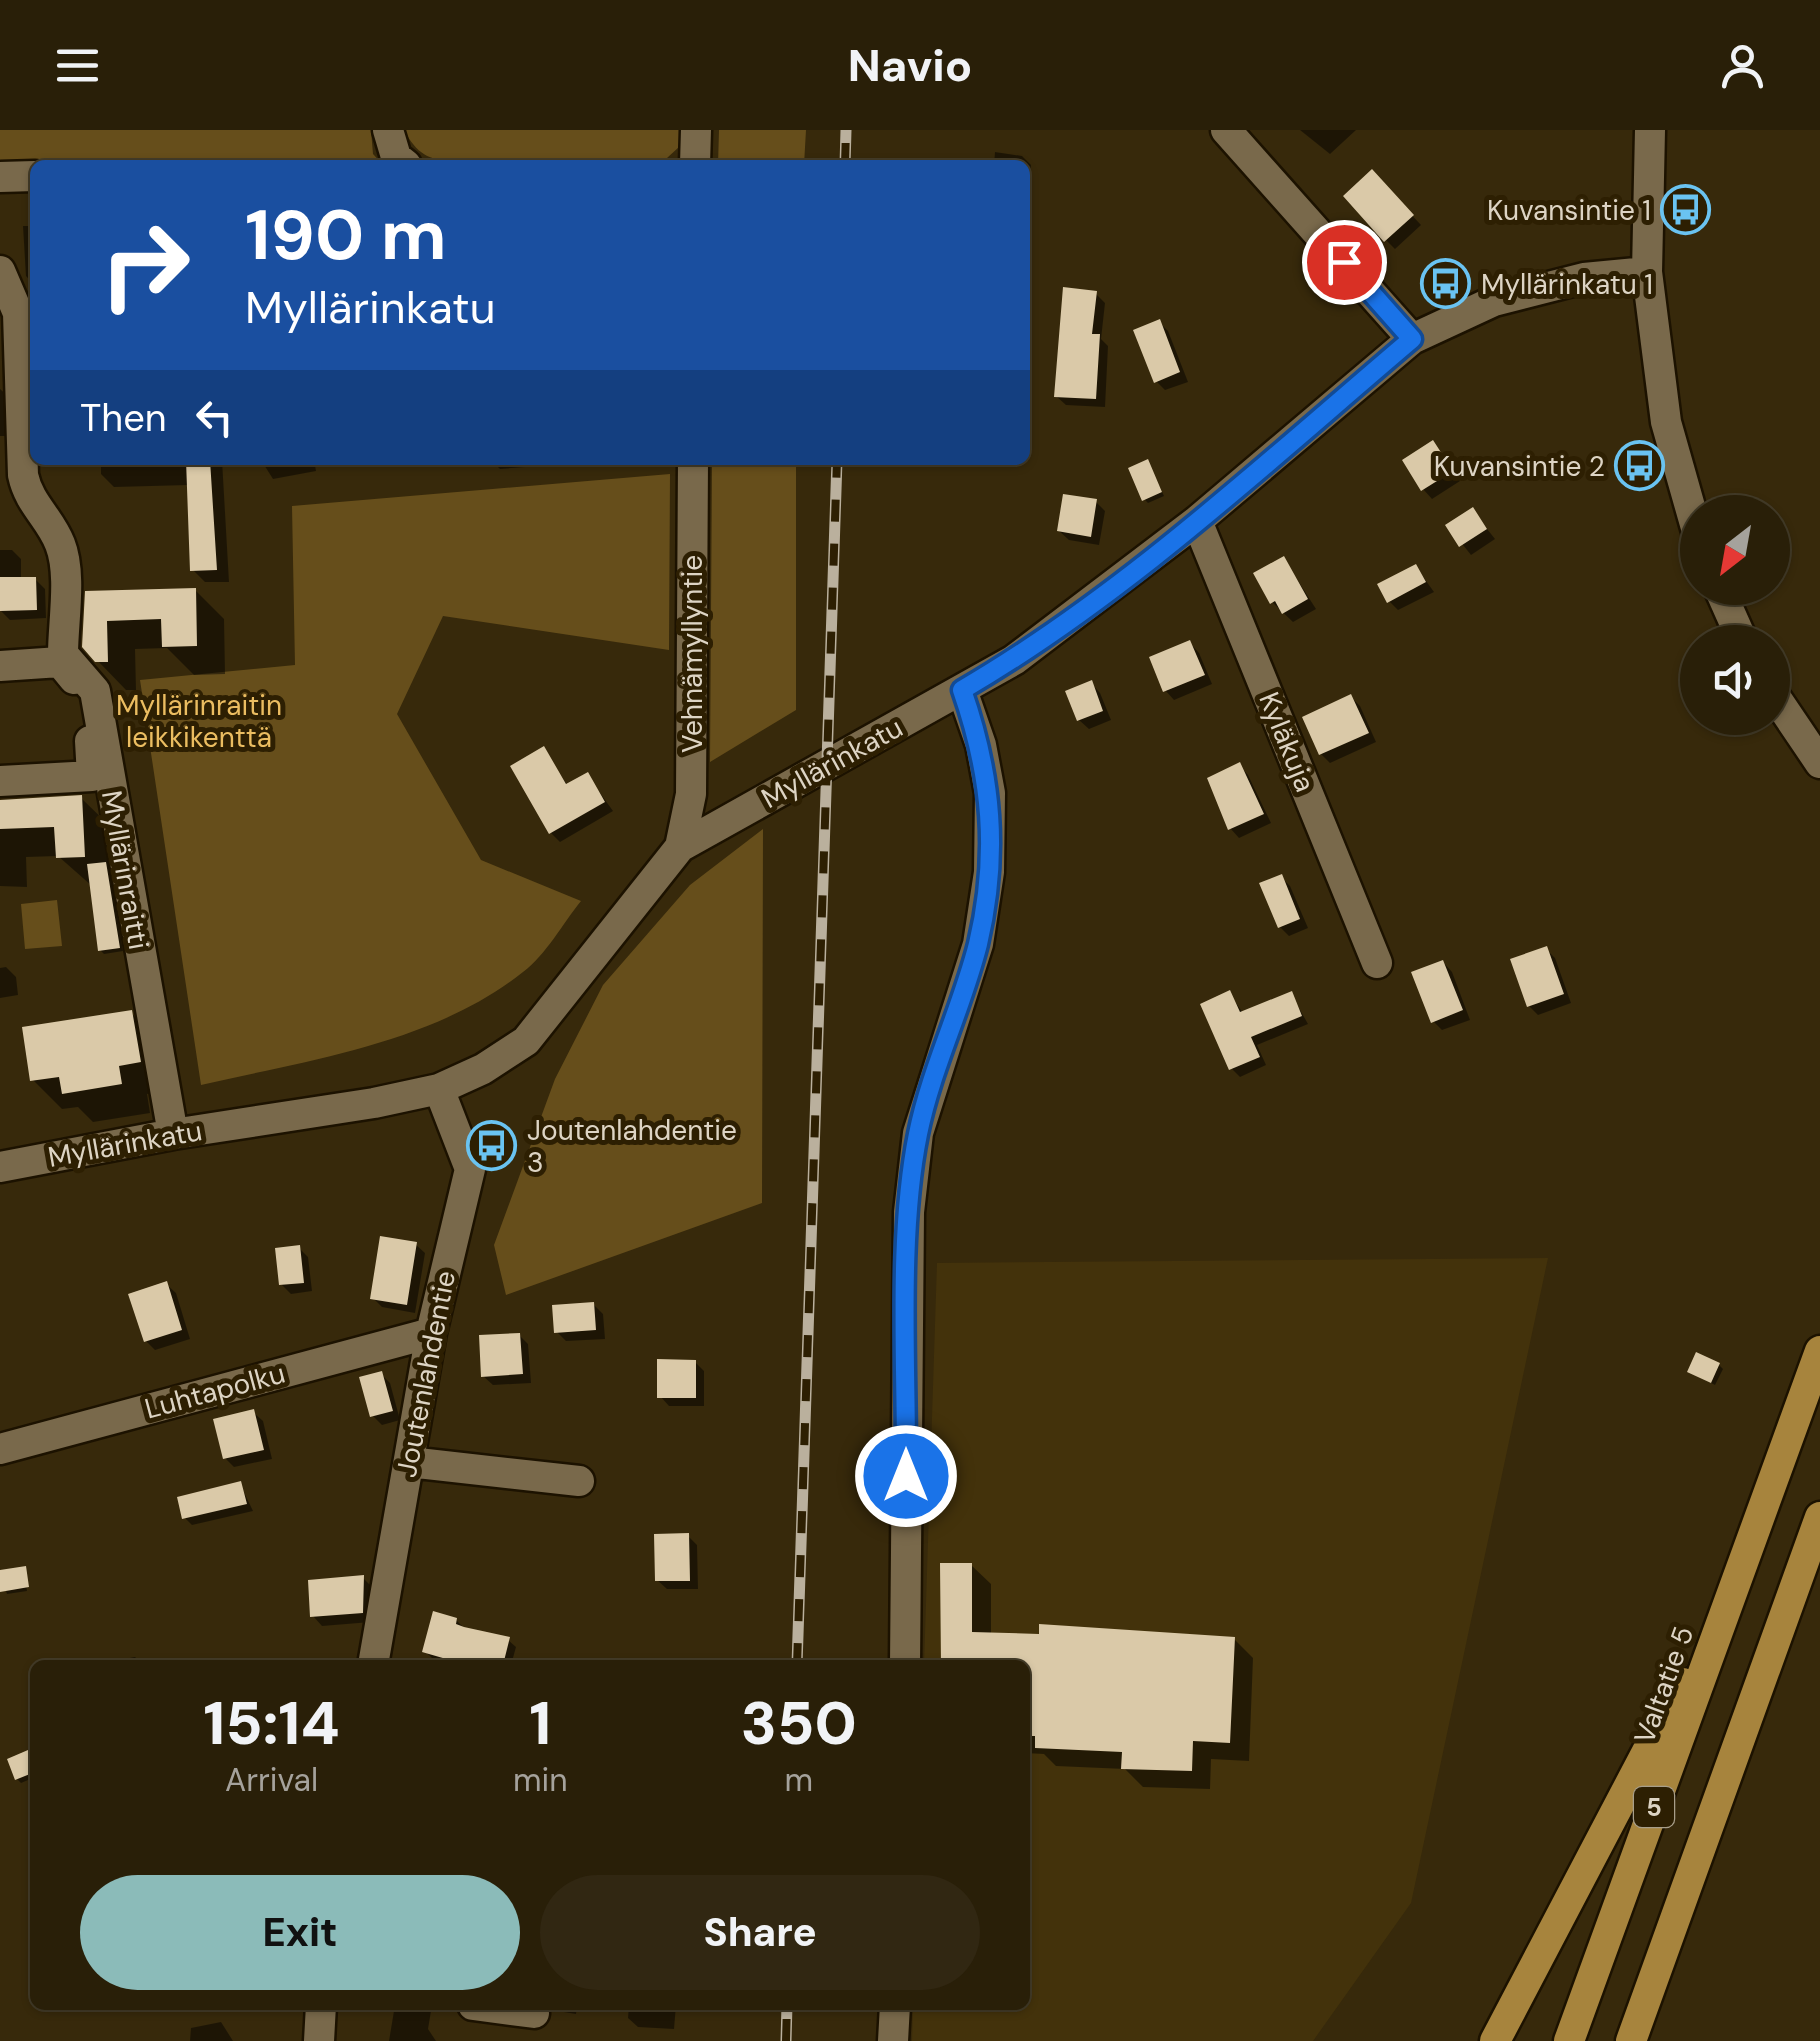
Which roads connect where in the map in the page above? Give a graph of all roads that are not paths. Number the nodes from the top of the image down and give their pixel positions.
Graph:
1 (388, 130) edge
2 (696, 130) edge
3 (1226, 130) edge
4 (1650, 130) edge
5 (400, 160) edge
6 (695, 160) edge
7 (30, 176) edge
8 (0, 177) edge
9 (0, 272) edge
10 (1646, 272) junction
11 (1412, 339) junction
12 (693, 465) edge
13 (1687, 495) edge
14 (1197, 521) junction
15 (62, 654) junction
16 (0, 655) edge
17 (0, 666) edge
18 (962, 690) junction
19 (1790, 719) edge
20 (1820, 763) edge
21 (0, 781) edge
22 (680, 847) junction
23 (1378, 963) dead end
24 (438, 1090) junction
25 (173, 1134) junction
26 (0, 1166) edge
27 (430, 1333) junction
28 (1820, 1352) edge
29 (0, 1449) edge
30 (409, 1462) junction
31 (579, 1481) dead end
32 (1820, 1517) edge
33 (1740, 1574) junction
34 (373, 1660) edge
35 (905, 1660) edge
36 (321, 2010) edge
37 (511, 2010) edge
38 (896, 2010) edge
39 (534, 2013) dead end
40 (318, 2041) edge
41 (893, 2041) edge
42 (1495, 2041) edge
43 (1569, 2041) edge
44 (1632, 2041) edge

1 - 5 street
2 - 6 street
3 - 11 street
4 - 10 street
7 - 8 street
9 - 15 street
10 - 11 street, Myllärinkatu
10 - 13 street
11 - 14 street, Myllärinkatu
12 - 22 street, Vehnämyllyntie
14 - 18 street, Myllärinkatu
14 - 23 street, Kyläkuja
15 - 16 street
15 - 25 street, Myllärinraitti
17 - 21 street
18 - 22 street, Myllärinkatu
18 - 35 street
19 - 20 street
22 - 24 street, Myllärinkatu
24 - 25 street, Myllärinkatu
24 - 27 street, Joutenlahdentie
25 - 26 street, Myllärinkatu
27 - 29 street, Luhtapolku
27 - 30 street, Joutenlahdentie
28 - 33 highway, Valtatie 5 / 5
30 - 31 street
30 - 34 street, Joutenlahdentie
32 - 44 highway, 5
33 - 42 highway
33 - 43 highway, Valtatie 5 / 5
36 - 40 street
37 - 39 street
38 - 41 street

